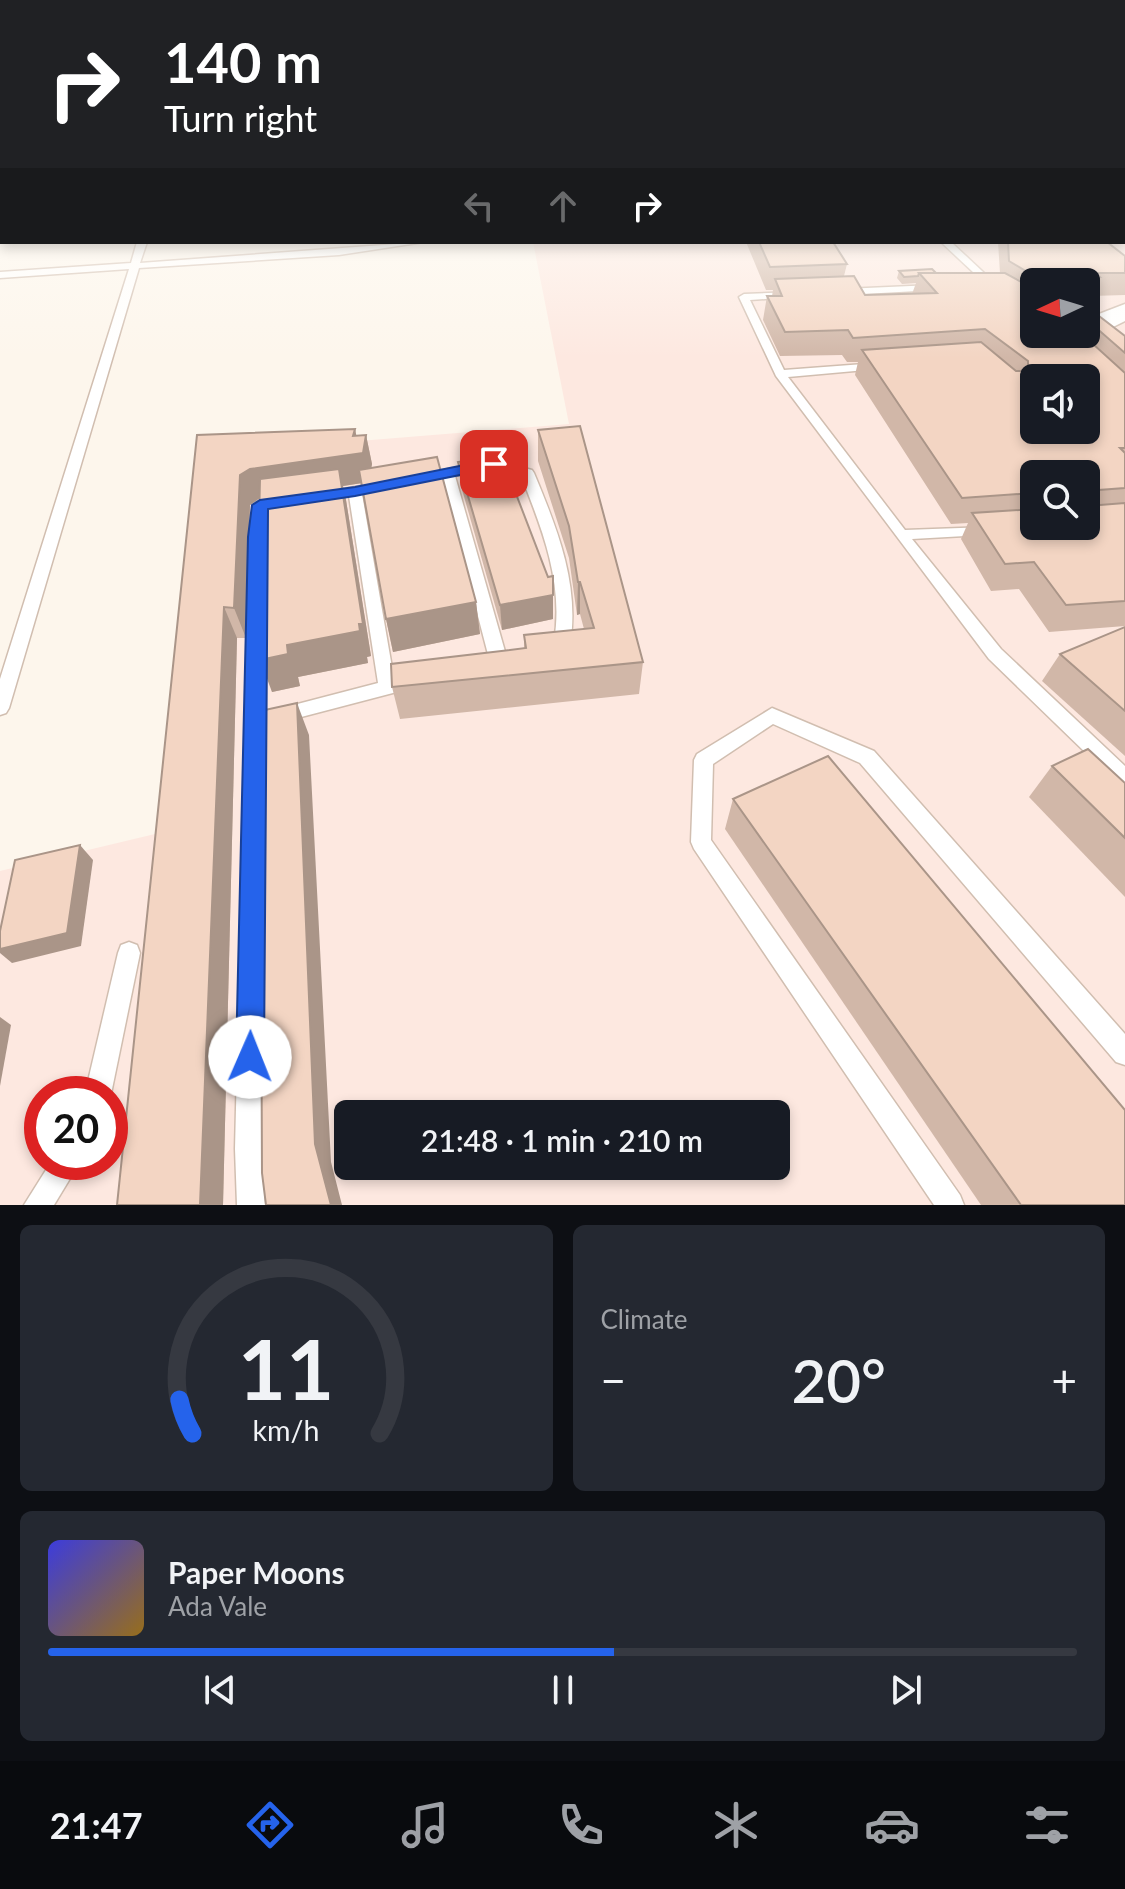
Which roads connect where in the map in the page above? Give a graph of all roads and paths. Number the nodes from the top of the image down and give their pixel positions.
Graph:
1 (141, 245) edge
2 (393, 245) edge
3 (950, 245) edge
4 (134, 268) junction
5 (0, 275) edge
6 (979, 286) edge
7 (940, 288) edge
8 (836, 293) edge
9 (805, 294) edge
10 (1125, 312) edge
11 (1100, 322) edge
12 (1100, 334) edge
13 (1125, 352) edge
14 (896, 365) edge
15 (780, 374) junction
16 (447, 473) junction
17 (355, 492) junction
18 (314, 497) edge
19 (287, 501) edge
20 (1004, 529) edge
21 (901, 535) junction
22 (537, 651) edge
23 (499, 662) edge
24 (429, 677) edge
25 (387, 687) junction
26 (2, 690) edge
27 (0, 708) edge
28 (256, 722) junction
29 (1125, 778) edge
30 (129, 953) dead end
31 (1125, 1053) edge
32 (102, 1076) edge
33 (55, 1180) edge
34 (38, 1205) edge
35 (251, 1205) edge
36 (950, 1205) edge

1 - 4 lane
2 - 4 lane
3 - 6 lane
4 - 5 lane
4 - 26 lane
7 - 8 lane
9 - 15 lane
10 - 11 street
12 - 13 street
14 - 15 lane
15 - 21 lane
16 - 17 lane
16 - 22 lane
16 - 23 lane
17 - 18 lane
17 - 25 lane
19 - 28 lane
20 - 21 lane
21 - 29 lane
24 - 25 lane
25 - 28 lane
26 - 27 lane
28 - 35 lane
30 - 32 lane
31 - 36 lane
33 - 34 lane

